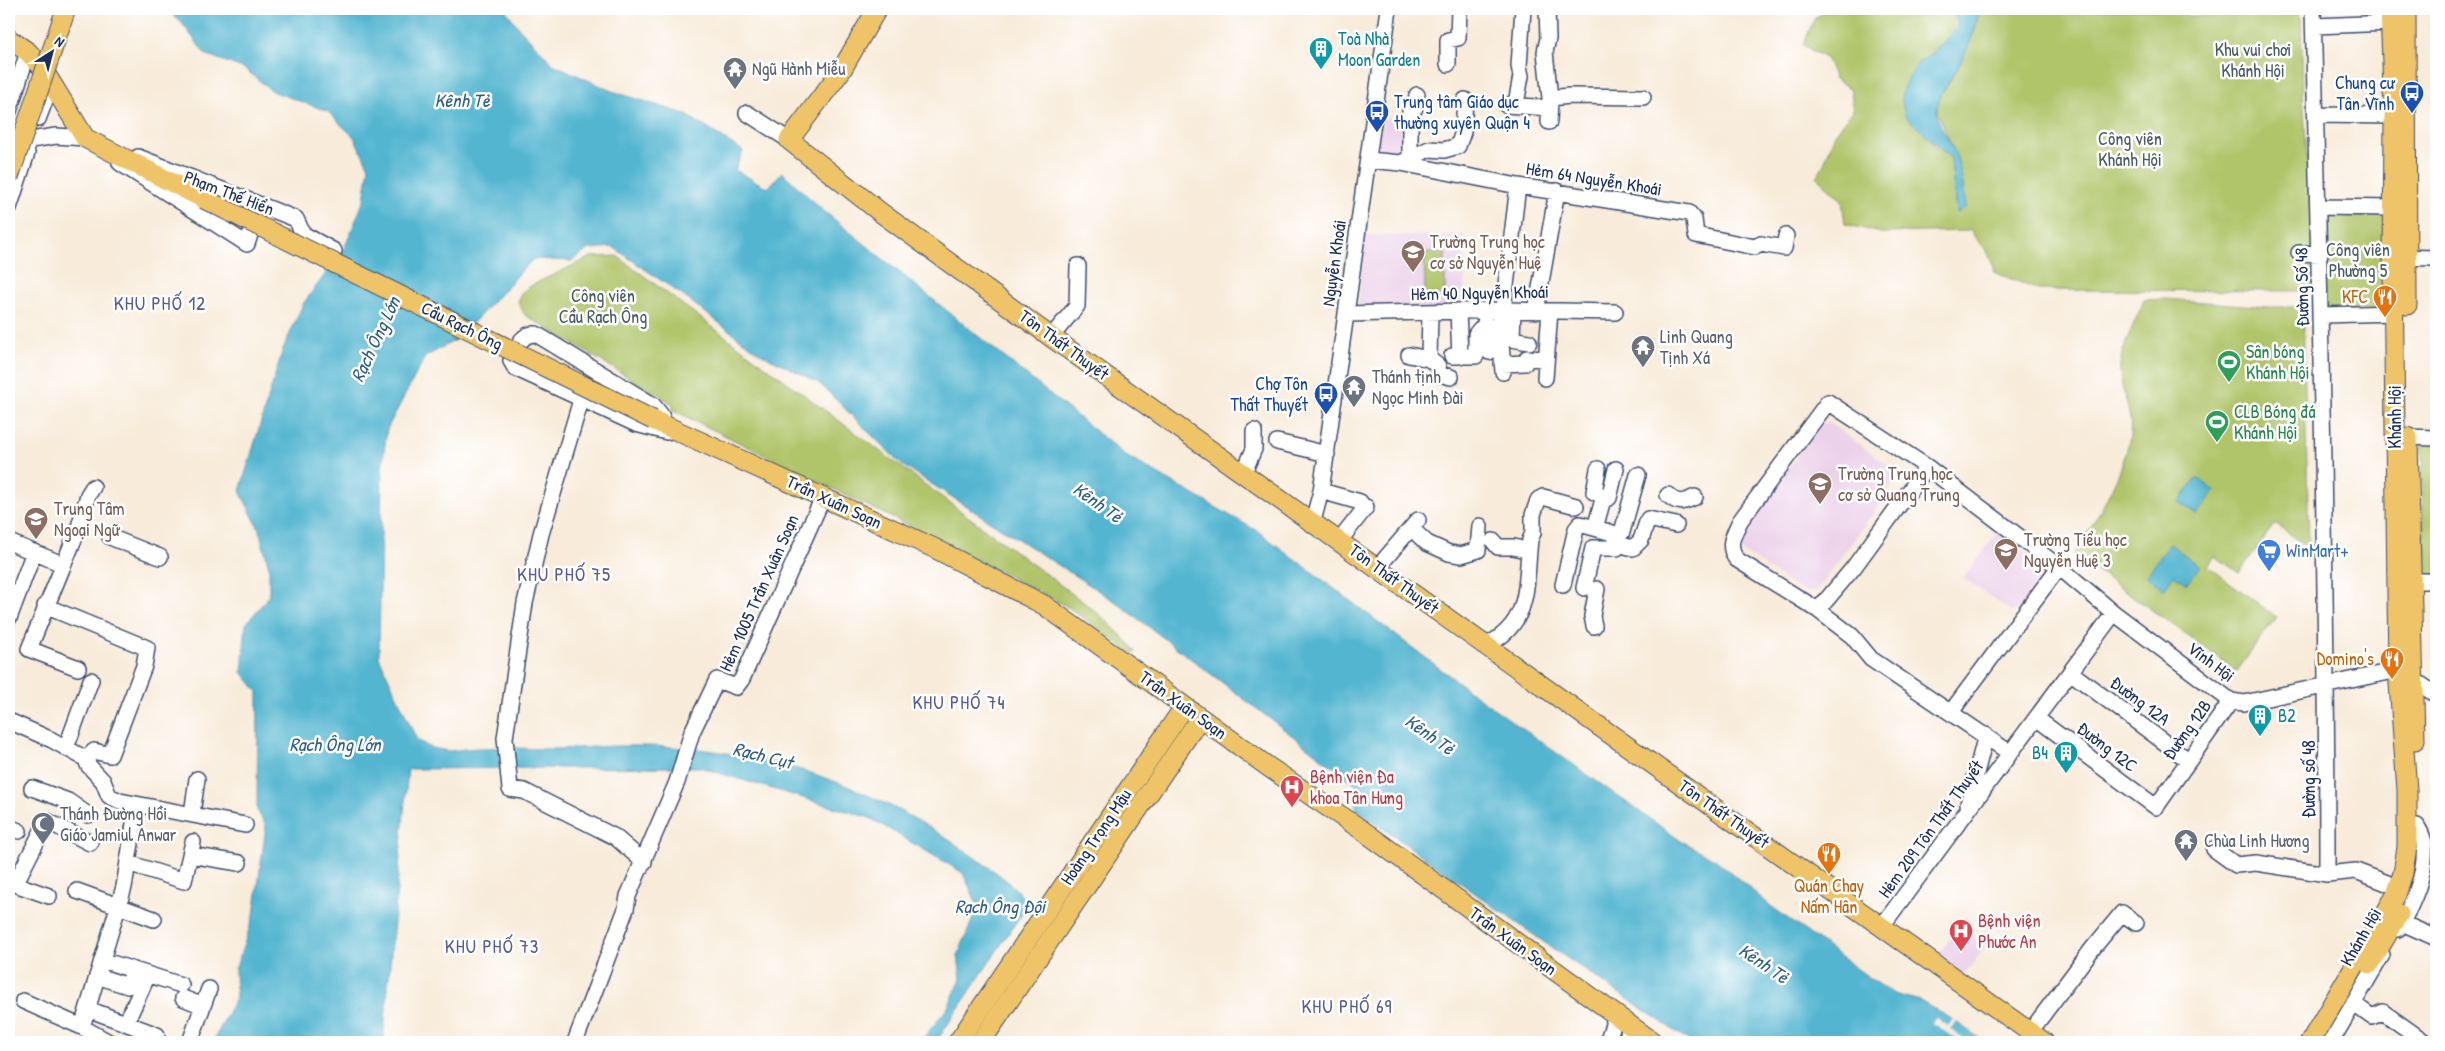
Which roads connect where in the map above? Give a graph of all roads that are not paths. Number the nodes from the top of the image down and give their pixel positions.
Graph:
1 (56, 9) edge
2 (66, 9) edge
3 (877, 9) edge
4 (1389, 9) edge
5 (1459, 9) edge
6 (1523, 9) edge
7 (1547, 9) edge
8 (2313, 9) edge
9 (2406, 9) edge
10 (2390, 16) edge
11 (2314, 26) junction
12 (9, 39) edge
13 (28, 52) junction
14 (1448, 64) dead end
15 (52, 82) junction
16 (1416, 95) dead end
17 (1643, 97) dead end
18 (1465, 100) dead end
19 (1549, 109) junction
20 (9, 111) edge
21 (747, 113) dead end
22 (2316, 115) junction
23 (2394, 116) junction
24 (9, 136) edge
25 (85, 138) junction
26 (789, 140) junction
27 (29, 145) junction
28 (9, 147) edge
29 (113, 152) junction
30 (1368, 160) junction
31 (1405, 161) junction
32 (9, 177) edge
33 (1518, 186) junction
34 (1557, 191) junction
35 (204, 199) joint
36 (260, 205) junction
37 (2319, 206) junction
38 (9, 208) edge
39 (2393, 208) junction
40 (1786, 236) dead end
41 (334, 250) dead end
42 (2299, 253) dead end
43 (2320, 254) junction
44 (2436, 258) edge
45 (2400, 262) junction
46 (1078, 266) dead end
47 (2436, 268) edge
48 (1500, 310) junction
49 (1458, 311) junction
50 (1543, 311) junction
51 (1430, 312) junction
52 (1615, 312) dead end
53 (2395, 313) junction
54 (1346, 314) junction
55 (2322, 315) junction
56 (1485, 330) junction
57 (1051, 337) junction
58 (1529, 342) dead end
59 (1489, 352) dead end
60 (1409, 355) dead end
61 (1429, 359) junction
62 (1546, 359) junction
63 (1451, 377) dead end
64 (1544, 378) dead end
65 (581, 400) junction
66 (665, 426) junction
67 (1254, 431) dead end
68 (2408, 437) junction
69 (2436, 438) edge
70 (1278, 442) dead end
71 (1327, 454) junction
72 (1927, 467) junction
73 (1598, 469) dead end
74 (1616, 469) dead end
75 (1244, 472) junction
76 (1638, 474) dead end
77 (93, 487) dead end
78 (1321, 491) junction
79 (1668, 495) dead end
80 (1604, 496) junction
81 (823, 497) junction
82 (1695, 497) dead end
83 (1576, 506) dead end
84 (1313, 521) junction
85 (1676, 525) dead end
86 (1480, 526) dead end
87 (1596, 528) junction
88 (110, 537) dead end
89 (1617, 539) junction
90 (1340, 540) junction
91 (1493, 541) dead end
92 (9, 542) edge
93 (1529, 551) junction
94 (34, 552) junction
95 (160, 557) dead end
96 (62, 564) junction
97 (1378, 567) junction
98 (2059, 567) junction
99 (2411, 581) junction
100 (2436, 581) edge
101 (1563, 586) dead end
102 (46, 606) junction
103 (1818, 610) junction
104 (2114, 613) junction
105 (9, 618) edge
106 (1594, 626) dead end
107 (1488, 645) junction
108 (78, 668) dead end
109 (2070, 672) junction
110 (2406, 674) junction
111 (92, 680) dead end
112 (2328, 684) junction
113 (2436, 695) edge
114 (2231, 701) junction
115 (1184, 707) junction
116 (1951, 712) junction
117 (1200, 718) junction
118 (2036, 718) junction
119 (9, 721) edge
120 (1986, 735) junction
121 (66, 748) junction
122 (2010, 754) junction
123 (86, 759) junction
124 (2188, 760) junction
125 (197, 779) dead end
126 (32, 788) dead end
127 (137, 805) junction
128 (2156, 806) joint
129 (1966, 811) junction
130 (192, 814) junction
131 (88, 815) dead end
132 (245, 825) dead end
133 (2412, 826) junction
134 (90, 843) dead end
135 (2214, 849) dead end
136 (644, 862) junction
137 (128, 863) junction
138 (239, 863) dead end
139 (2327, 874) junction
140 (2403, 878) junction
141 (12, 883) edge
142 (1065, 884) junction
143 (77, 891) dead end
144 (1081, 894) junction
145 (49, 896) dead end
146 (119, 905) junction
147 (154, 919) dead end
148 (2136, 923) dead end
149 (2402, 923) junction
150 (1882, 926) junction
151 (2436, 938) edge
152 (102, 960) junction
153 (141, 972) junction
154 (97, 976) junction
155 (209, 989) dead end
156 (23, 1002) dead end
157 (2354, 1004) junction
158 (203, 1006) junction
159 (88, 1009) junction
160 (126, 1023) junction
161 (82, 1027) junction
162 (1624, 1028) edge
163 (157, 1034) dead end
164 (2037, 1037) edge
165 (109, 1042) edge
166 (190, 1042) edge
167 (575, 1042) edge
168 (959, 1042) edge
169 (981, 1042) edge
170 (1607, 1042) edge
171 (1653, 1042) edge
172 (2300, 1042) edge
173 (2310, 1042) edge
174 (2324, 1042) edge
175 (2331, 1042) edge
176 (2424, 1042) edge

1 - 28 main road
2 - 32 main road, bridge
3 - 26 main road
4 - 30 street, Nguyễn Khoái
5 - 14 street
6 - 19 street
7 - 19 street
8 - 11 street, Đường Số 48
9 - 45 main road, Khánh Hội
10 - 11 street
10 - 23 main road, Khánh Hội
11 - 22 street, Đường Số 48
12 - 13 main road
13 - 15 main road
13 - 20 street
15 - 25 main road
15 - 27 street
16 - 31 street
17 - 19 street
18 - 31 street
21 - 26 street, Tôn Thất Thuyết
22 - 23 street
22 - 37 street, Đường Số 48
23 - 39 main road, Khánh Hội
24 - 27 street
25 - 27 street
25 - 29 main road, Phạm Thế Hiển
26 - 57 main road, Tôn Thất Thuyết
27 - 38 street
29 - 35 main road, Phạm Thế Hiển
29 - 36 street, Phạm Thế Hiển
29 - 36 street, Phạm Thế Hiển
30 - 31 street, Hẻm 64 Nguyễn Khoái
30 - 54 street, Nguyễn Khoái
31 - 33 street, Hẻm 64 Nguyễn Khoái
33 - 34 street, Hẻm 64 Nguyễn Khoái
33 - 48 street
34 - 40 street, Hẻm 64 Nguyễn Khoái
34 - 50 street
35 - 66 main road, Cầu Rạch Ông, bridge
36 - 41 street, Phạm Thế Hiển
37 - 39 street
37 - 43 street, Đường Số 48
39 - 45 main road, Khánh Hội
42 - 43 street
43 - 55 street, Đường Số 48
44 - 45 street
45 - 47 street
45 - 53 main road, Khánh Hội
45 - 68 main road, Khánh Hội
46 - 57 street
48 - 49 street, Hẻm 40 Nguyễn Khoái
48 - 50 street, Hẻm 40 Nguyễn Khoái
48 - 56 street
48 - 58 street
48 - 62 street
49 - 51 street, Hẻm 40 Nguyễn Khoái
49 - 56 street
50 - 52 street, Hẻm 40 Nguyễn Khoái
50 - 62 street
51 - 54 street, Hẻm 40 Nguyễn Khoái
51 - 61 street
53 - 55 street
53 - 110 main road, Khánh Hội
54 - 71 street, Nguyễn Khoái
55 - 112 street, Đường Số 48
56 - 59 street
57 - 75 main road, Tôn Thất Thuyết
60 - 61 street
61 - 63 street
62 - 64 street
65 - 66 street, Trần Xuân Soạn
65 - 66 street, Trần Xuân Soạn
65 - 136 street
66 - 81 main road, Trần Xuân Soạn
67 - 75 street
68 - 69 street
68 - 99 main road, Khánh Hội
70 - 71 street
71 - 78 street, Nguyễn Khoái
72 - 98 street
72 - 103 street
72 - 103 street, Hẻm 209 Tôn Thất Thuyết
73 - 80 street
74 - 80 street
75 - 84 main road, Tôn Thất Thuyết
76 - 89 street
77 - 96 street
78 - 84 street, Nguyễn Khoái
78 - 90 street
79 - 82 street
80 - 87 street
81 - 115 main road, Trần Xuân Soạn
81 - 136 street, Hẻm 1005 Trần Xuân Soạn
83 - 93 street
84 - 90 main road, Tôn Thất Thuyết
85 - 89 street
86 - 97 street
87 - 89 street
87 - 101 street
88 - 95 street
89 - 106 street
90 - 97 main road, Tôn Thất Thuyết
91 - 93 street
92 - 94 street
93 - 107 street
94 - 96 street
94 - 105 street
96 - 102 street
97 - 107 main road, Tôn Thất Thuyết
98 - 104 street, Vĩnh Hội
98 - 116 street
99 - 100 street
99 - 110 main road, Khánh Hội
102 - 108 street
102 - 123 street
103 - 116 street, Hẻm 209 Tôn Thất Thuyết
104 - 109 street, Hẻm 209 Tôn Thất Thuyết
104 - 114 street, Vĩnh Hội
107 - 150 main road, Tôn Thất Thuyết
109 - 118 street, Hẻm 209 Tôn Thất Thuyết
109 - 124 street, Đường 12A
110 - 112 street, Vĩnh Hội
110 - 113 street
110 - 133 main road, Khánh Hội
111 - 121 street
112 - 114 street, Vĩnh Hội
112 - 139 street, Đường số 48
114 - 124 street, Đường 12B
115 - 117 main road, Trần Xuân Soạn
115 - 142 main road, Hoàng Trọng Mậu
116 - 120 street, Hẻm 209 Tôn Thất Thuyết
117 - 144 main road, Hoàng Trọng Mậu
117 - 162 main road, Trần Xuân Soạn
118 - 122 street, Hẻm 209 Tôn Thất Thuyết
118 - 128 street, Đường 12C
119 - 121 street
120 - 122 street, Hẻm 209 Tôn Thất Thuyết
120 - 129 street
121 - 123 street
122 - 129 street, Hẻm 209 Tôn Thất Thuyết
123 - 127 street
124 - 128 street, Đường 12B
125 - 130 street
126 - 131 street
127 - 130 street
127 - 137 street
129 - 150 street, Hẻm 209 Tôn Thất Thuyết
130 - 132 street
133 - 140 main road, Khánh Hội
133 - 149 street, Khánh Hội
134 - 141 street
135 - 139 street
136 - 167 street
137 - 138 street
137 - 146 street
139 - 140 street
140 - 172 street, Khánh Hội
140 - 173 main road
140 - 174 main road
141 - 145 street
142 - 144 main road
142 - 168 main road, Hoàng Trọng Mậu
143 - 146 street
144 - 169 main road, Hoàng Trọng Mậu
146 - 147 street
146 - 152 street
148 - 164 street
149 - 151 street
149 - 157 street, Khánh Hội
150 - 164 main road, Tôn Thất Thuyết
152 - 153 street
152 - 154 street
153 - 154 street
153 - 158 street
153 - 160 street
154 - 159 street
155 - 158 street
156 - 161 street
157 - 175 street, Khánh Hội
157 - 176 street
158 - 166 street
159 - 160 street
159 - 161 street
160 - 163 street
161 - 165 street
162 - 170 street
162 - 171 main road, Trần Xuân Soạn

